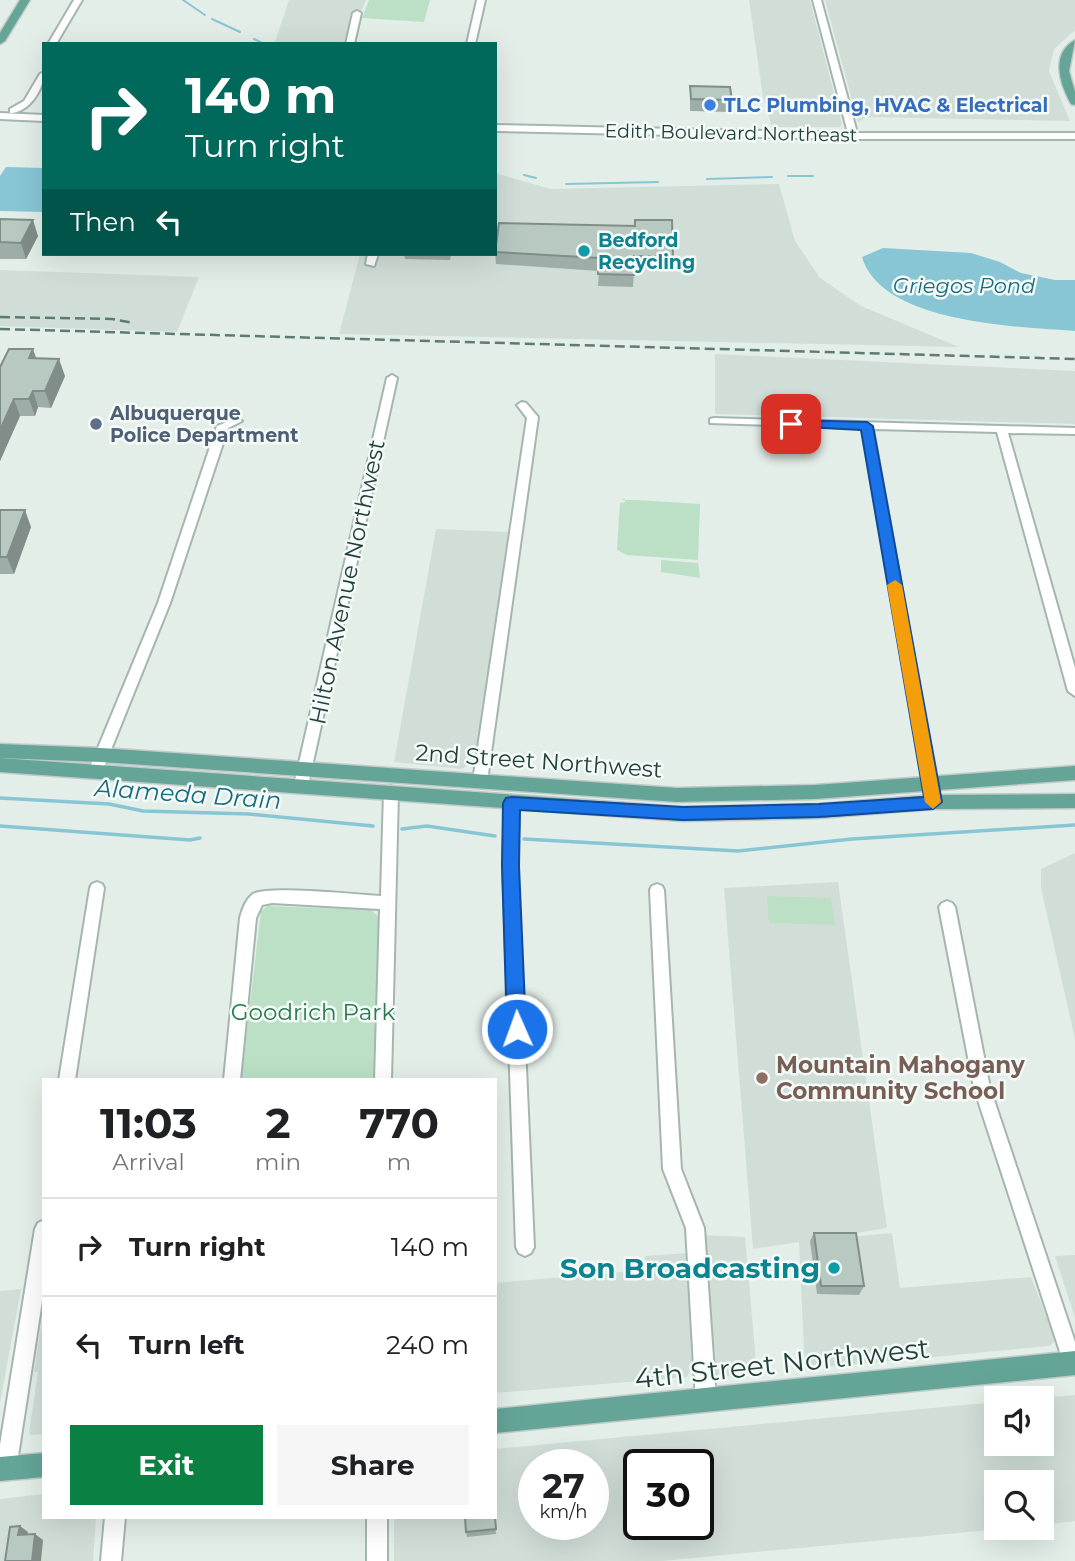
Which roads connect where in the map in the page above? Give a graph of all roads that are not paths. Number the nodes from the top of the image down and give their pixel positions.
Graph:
1 (25, 0) edge
2 (78, 0) edge
3 (481, 0) edge
4 (817, 0) edge
5 (357, 13) dead end
6 (0, 41) edge
7 (53, 42) edge
8 (350, 42) edge
9 (471, 42) edge
10 (1075, 43) edge
11 (42, 77) edge
12 (1075, 102) edge
13 (0, 111) edge
14 (13, 111) junction
15 (42, 112) edge
16 (0, 116) edge
17 (42, 118) edge
18 (1075, 125) edge
19 (497, 128) edge
20 (853, 136) junction
21 (1056, 136) junction
22 (1075, 136) edge
23 (967, 137) junction
24 (1075, 143) edge
25 (392, 377) dead end
26 (522, 405) dead end
27 (237, 421) dead end
28 (714, 421) dead end
29 (867, 426) junction
30 (1001, 428) junction
31 (1075, 431) edge
32 (1075, 691) edge
33 (0, 751) edge
34 (98, 763) junction
35 (0, 765) edge
36 (1075, 773) edge
37 (303, 778) junction
38 (480, 781) junction
39 (391, 792) junction
40 (931, 794) junction
41 (1075, 801) edge
42 (512, 803) junction
43 (97, 888) dead end
44 (657, 890) dead end
45 (388, 902) junction
46 (947, 906) dead end
47 (67, 1078) edge
48 (232, 1078) edge
49 (383, 1078) edge
50 (42, 1241) edge
51 (525, 1247) dead end
52 (1074, 1363) edge
53 (706, 1401) junction
54 (497, 1420) edge
55 (42, 1465) edge
56 (3, 1469) edge
57 (115, 1519) edge
58 (377, 1519) edge
59 (111, 1561) edge
60 (377, 1561) edge

1 - 6 main road
2 - 7 street
3 - 9 street
4 - 20 street
5 - 8 street
10 - 12 main road
11 - 14 street
13 - 14 street
14 - 15 street
16 - 17 street
18 - 21 street
19 - 20 street, Edith Boulevard Northeast
20 - 23 street, Edith Boulevard Northeast
21 - 22 street, Edith Boulevard Northeast
21 - 23 street, Edith Boulevard Northeast
23 - 24 street, Edith Boulevard Northeast
25 - 37 street, Hilton Avenue Northwest
26 - 38 street
27 - 34 street
28 - 29 street
29 - 30 street
29 - 40 street
30 - 31 street
30 - 32 street
33 - 34 main road, 2nd Street Northwest
34 - 35 main road, 2nd Street Northwest
34 - 37 main road, 2nd Street Northwest
36 - 40 main road, 2nd Street Northwest
37 - 38 main road, 2nd Street Northwest
37 - 39 main road, 2nd Street Northwest
38 - 40 main road, 2nd Street Northwest
39 - 42 main road, 2nd Street Northwest
39 - 45 street
40 - 41 main road, 2nd Street Northwest
40 - 42 main road, 2nd Street Northwest
42 - 51 street
43 - 47 street
44 - 53 street
45 - 48 street
45 - 49 street
46 - 52 street
50 - 56 street
52 - 53 main road, 4th Street Northwest
53 - 54 main road, 4th Street Northwest
55 - 56 main road
57 - 59 street
58 - 60 street

